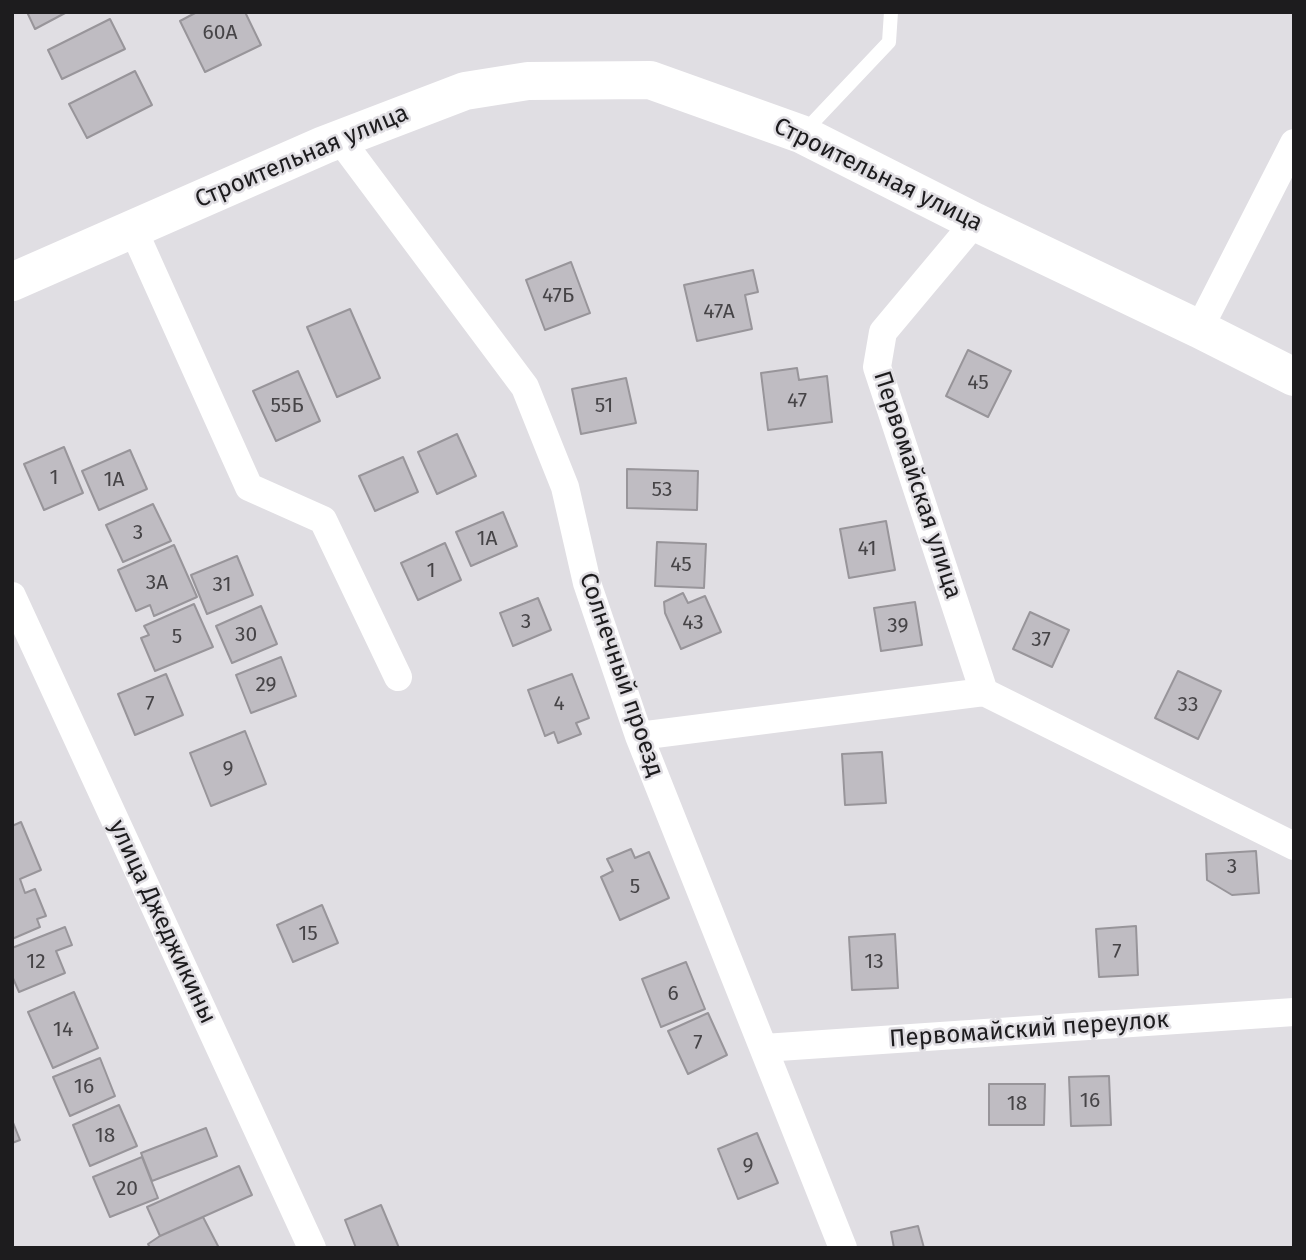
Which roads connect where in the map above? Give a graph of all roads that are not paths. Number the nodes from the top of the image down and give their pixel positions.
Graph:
1 (891, 12) edge
2 (801, 134) junction
3 (339, 138) junction
4 (1294, 143) edge
5 (975, 222) junction
6 (133, 229) junction
7 (12, 282) edge
8 (1199, 329) junction
9 (1294, 377) edge
10 (12, 596) edge
11 (398, 677) dead end
12 (984, 692) junction
13 (639, 736) junction
14 (1294, 846) edge
15 (1294, 1012) edge
16 (764, 1048) junction
17 (312, 1248) edge
18 (843, 1248) edge

1 - 2 lane
2 - 3 street, Строительная улица
2 - 5 street, Строительная улица
3 - 6 street, Строительная улица
3 - 13 street, Солнечный проезд
4 - 8 street
5 - 8 street, Строительная улица
5 - 12 street, Первомайская улица
6 - 7 street, Строительная улица
6 - 11 street
8 - 9 street, Строительная улица
10 - 17 street, улица Джеджикины
12 - 13 street
12 - 14 street
13 - 16 street, Солнечный проезд
15 - 16 street, Первомайский переулок
16 - 18 street, Солнечный проезд

